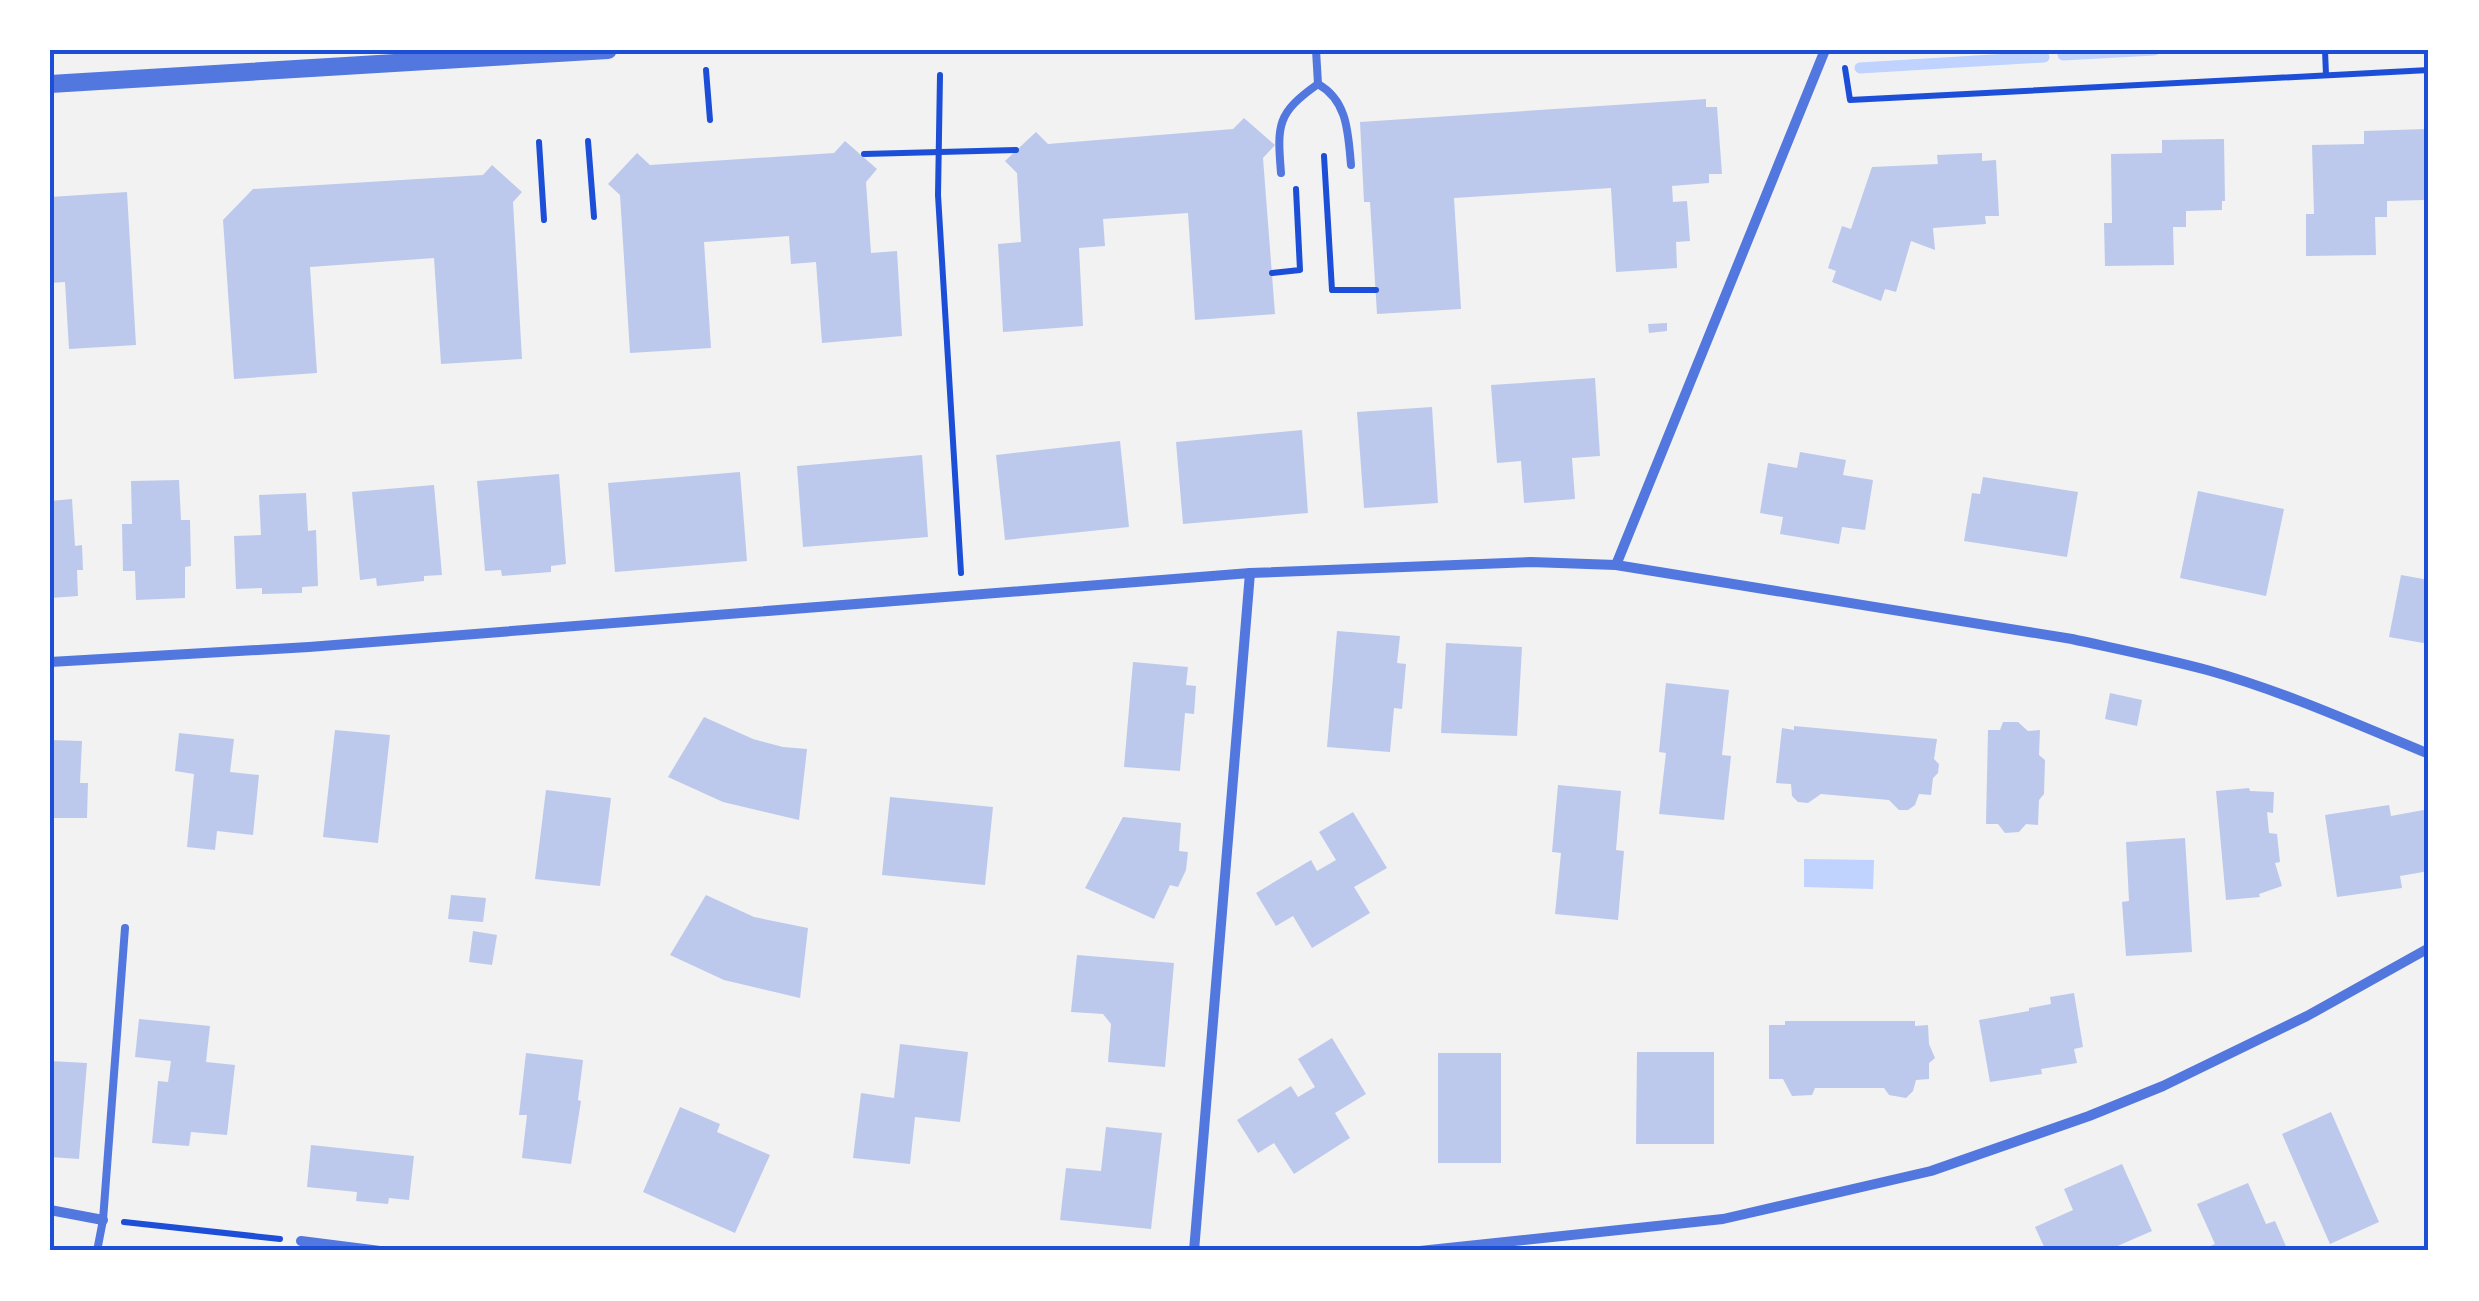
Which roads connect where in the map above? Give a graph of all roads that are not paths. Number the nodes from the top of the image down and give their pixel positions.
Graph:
1 (608, 50) edge
2 (1316, 50) edge
3 (1824, 50) edge
4 (50, 84) edge
5 (1318, 84) junction
6 (1351, 165) dead end
7 (1281, 173) dead end
8 (1616, 564) junction
9 (1250, 573) junction
10 (50, 662) edge
11 (2429, 754) edge
12 (125, 928) dead end
13 (2429, 948) edge
14 (50, 1210) edge
15 (103, 1220) junction
16 (302, 1242) road end
17 (97, 1251) edge
18 (380, 1251) edge
19 (1194, 1251) edge
20 (1420, 1251) edge

1 - 4 street
2 - 5 lane
3 - 8 street
5 - 6 lane
5 - 7 lane
8 - 9 street
8 - 11 street
9 - 10 street
9 - 19 street
12 - 15 lane
13 - 20 street
14 - 15 street
15 - 17 lane
16 - 18 street

